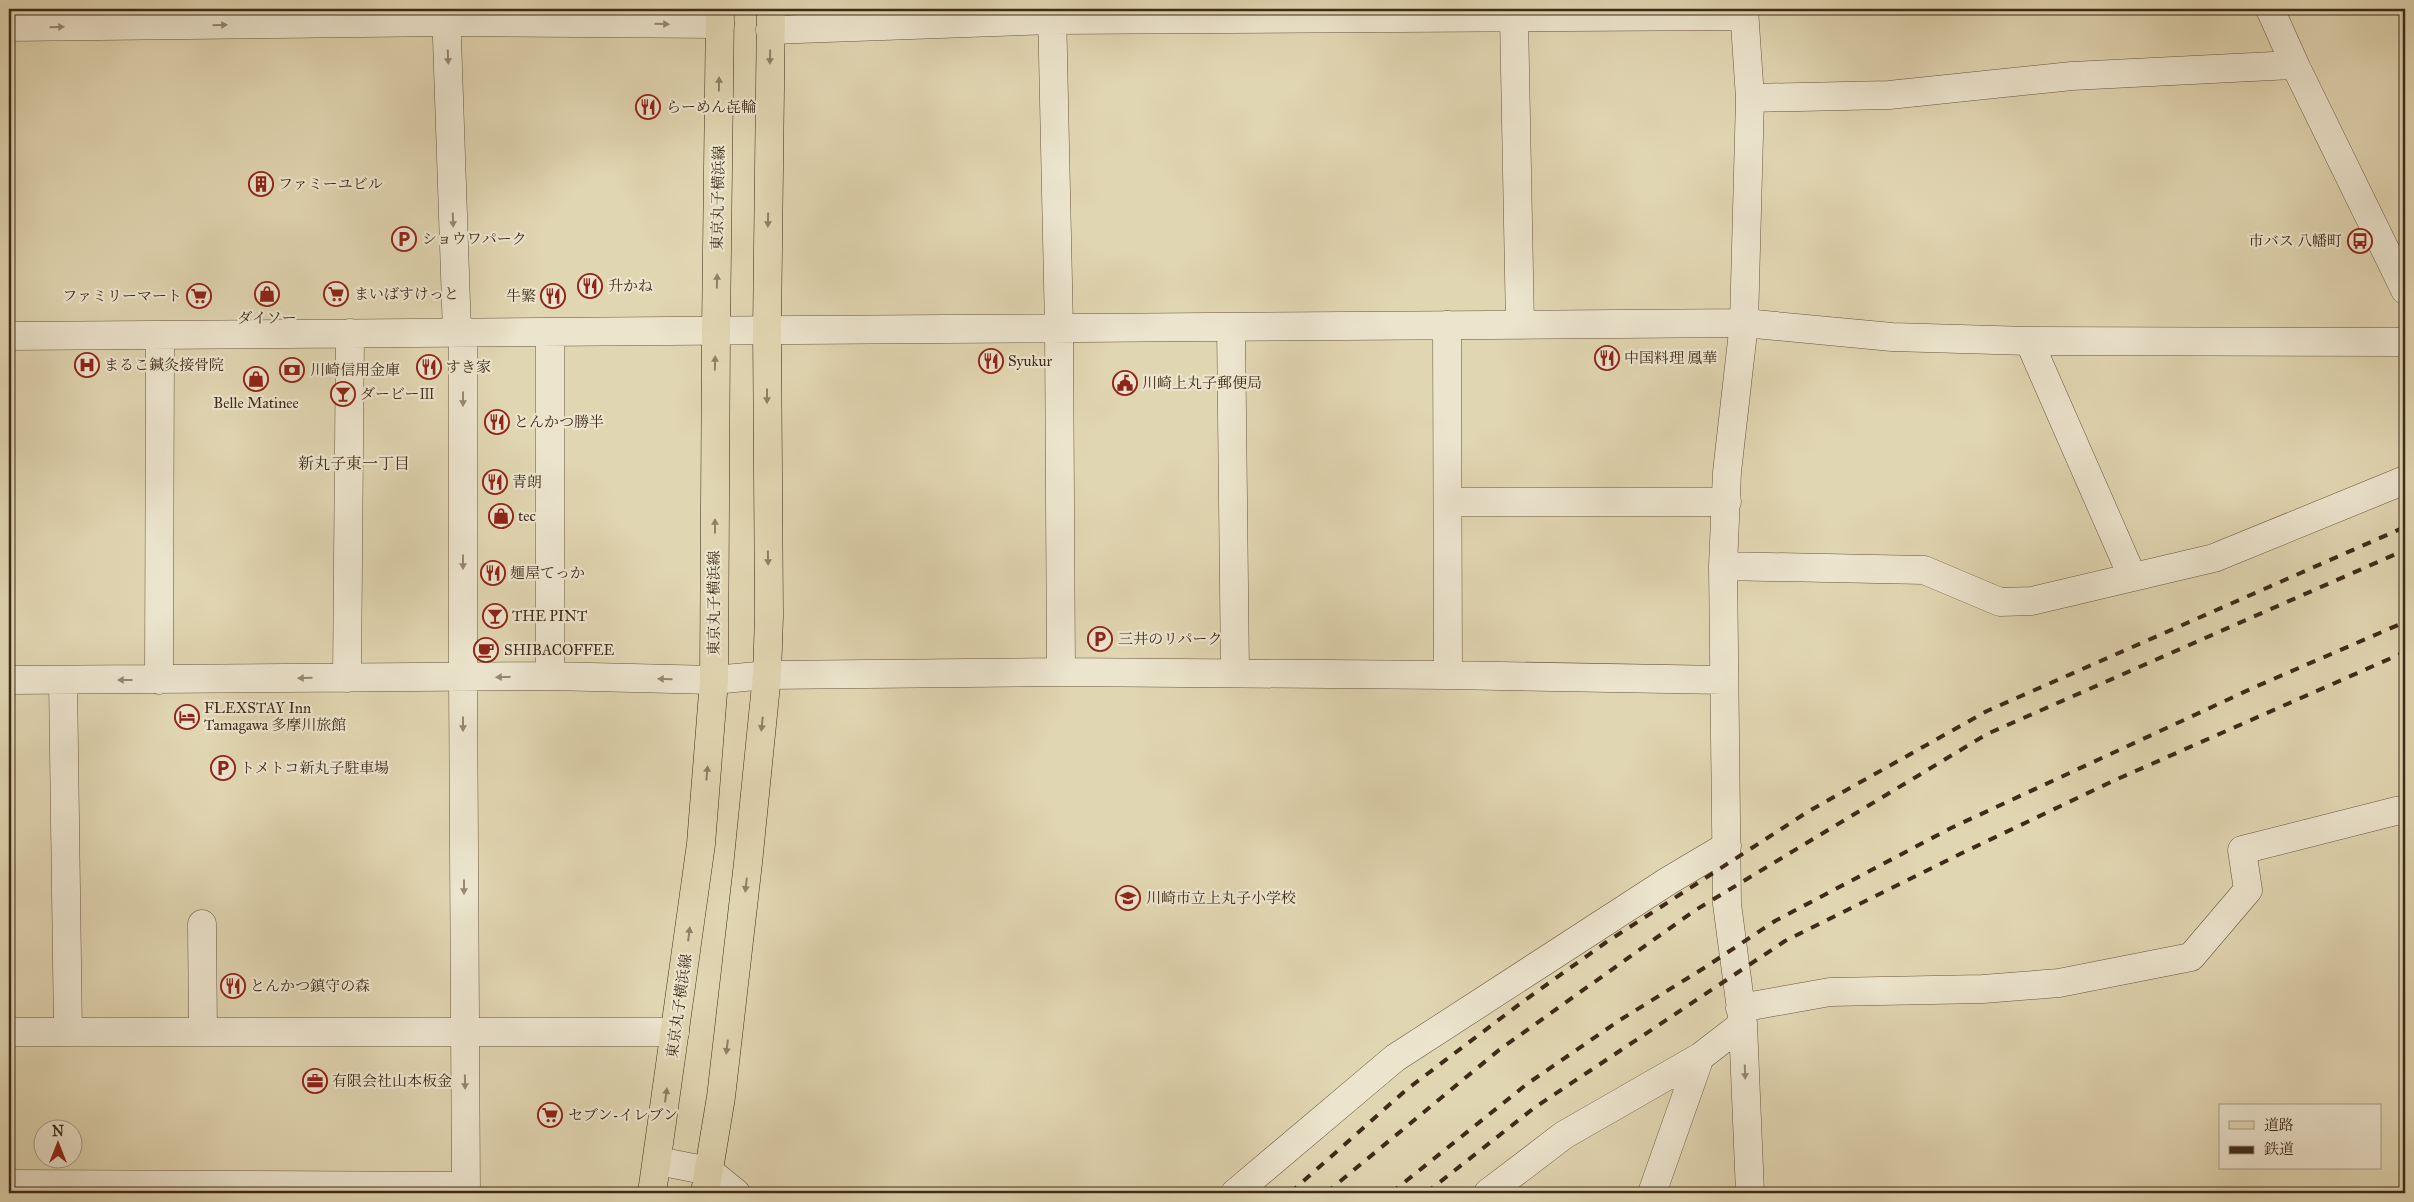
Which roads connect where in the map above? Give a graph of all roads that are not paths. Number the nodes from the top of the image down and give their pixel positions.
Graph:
1 (2270, 9) edge
2 (1744, 12) edge
3 (1052, 14) edge
4 (447, 15) edge
5 (720, 16) edge
6 (1514, 17) junction
7 (770, 19) edge
8 (9, 28) edge
9 (2294, 65) junction
10 (1750, 98) junction
11 (2405, 290) edge
12 (1744, 323) junction
13 (1448, 325) junction
14 (1520, 325) junction
15 (1231, 327) junction
16 (1059, 328) junction
17 (716, 330) junction
18 (767, 330) junction
19 (550, 332) junction
20 (350, 333) junction
21 (460, 333) junction
22 (160, 335) junction
23 (9, 336) edge
24 (2029, 340) junction
25 (2405, 342) edge
26 (2405, 480) edge
27 (1448, 502) junction
28 (1726, 502) junction
29 (1723, 566) junction
30 (2132, 576) junction
31 (1061, 672) junction
32 (1235, 673) junction
33 (767, 675) junction
34 (1448, 675) junction
35 (550, 676) junction
36 (463, 677) junction
37 (347, 678) junction
38 (9, 680) edge
39 (64, 680) junction
40 (159, 680) junction
41 (714, 680) junction
42 (1724, 680) junction
43 (2405, 810) edge
44 (1727, 846) junction
45 (202, 924) dead end
46 (1742, 1016) junction
47 (9, 1032) edge
48 (68, 1032) junction
49 (203, 1032) junction
50 (675, 1032) junction
51 (465, 1033) junction
52 (1700, 1057) junction
53 (658, 1161) junction
54 (707, 1182) edge
55 (9, 1184) edge
56 (466, 1190) edge
57 (652, 1193) edge
58 (736, 1193) edge
59 (1235, 1193) edge
60 (1488, 1193) edge
61 (1652, 1193) edge
62 (1750, 1193) edge

1 - 9 street
2 - 6 street
2 - 10 street
3 - 6 street
3 - 7 street
3 - 16 street
4 -> 5 street
8 -> 4 street
4 -> 21 street
17 -> 5 main road, 東京丸子横浜線
6 - 14 street
7 -> 18 main road
9 - 10 street
9 - 11 street
10 - 12 street
12 - 14 street
12 - 24 street
12 - 28 street
13 - 14 street
13 - 15 street
13 - 27 street
15 - 16 street
15 - 32 street
16 - 18 street
16 - 31 street
17 - 18 street
17 - 19 street
41 -> 17 main road, 東京丸子横浜線
18 -> 33 main road
19 - 21 street
19 - 35 street
20 - 21 street
20 - 22 street
20 - 37 street
21 -> 36 street
22 - 23 street
22 - 40 street
24 - 25 street
24 - 30 street
26 - 30 street
27 - 28 street
27 - 34 street
28 - 29 street
29 - 30 street
29 - 42 street
31 - 32 street
31 - 33 street
32 - 34 street
33 - 41 street
33 -> 54 main road
34 - 42 street
35 -> 36 street
41 -> 35 street
36 - 37 street
36 -> 51 street
37 -> 40 street
38 - 39 street
40 -> 39 street
39 - 48 street
50 -> 41 main road, 東京丸子横浜線
42 - 44 street
43 - 46 street
44 - 46 street
44 - 59 street
45 - 49 street
46 - 52 street
46 -> 62 street
47 - 48 street
48 - 49 street
49 - 51 street
50 - 51 street
53 -> 50 main road, 東京丸子横浜線
51 -> 56 street
52 - 60 street
52 - 61 street
53 - 54 street
53 - 57 main road, 東京丸子横浜線
54 - 58 street
55 - 56 street

